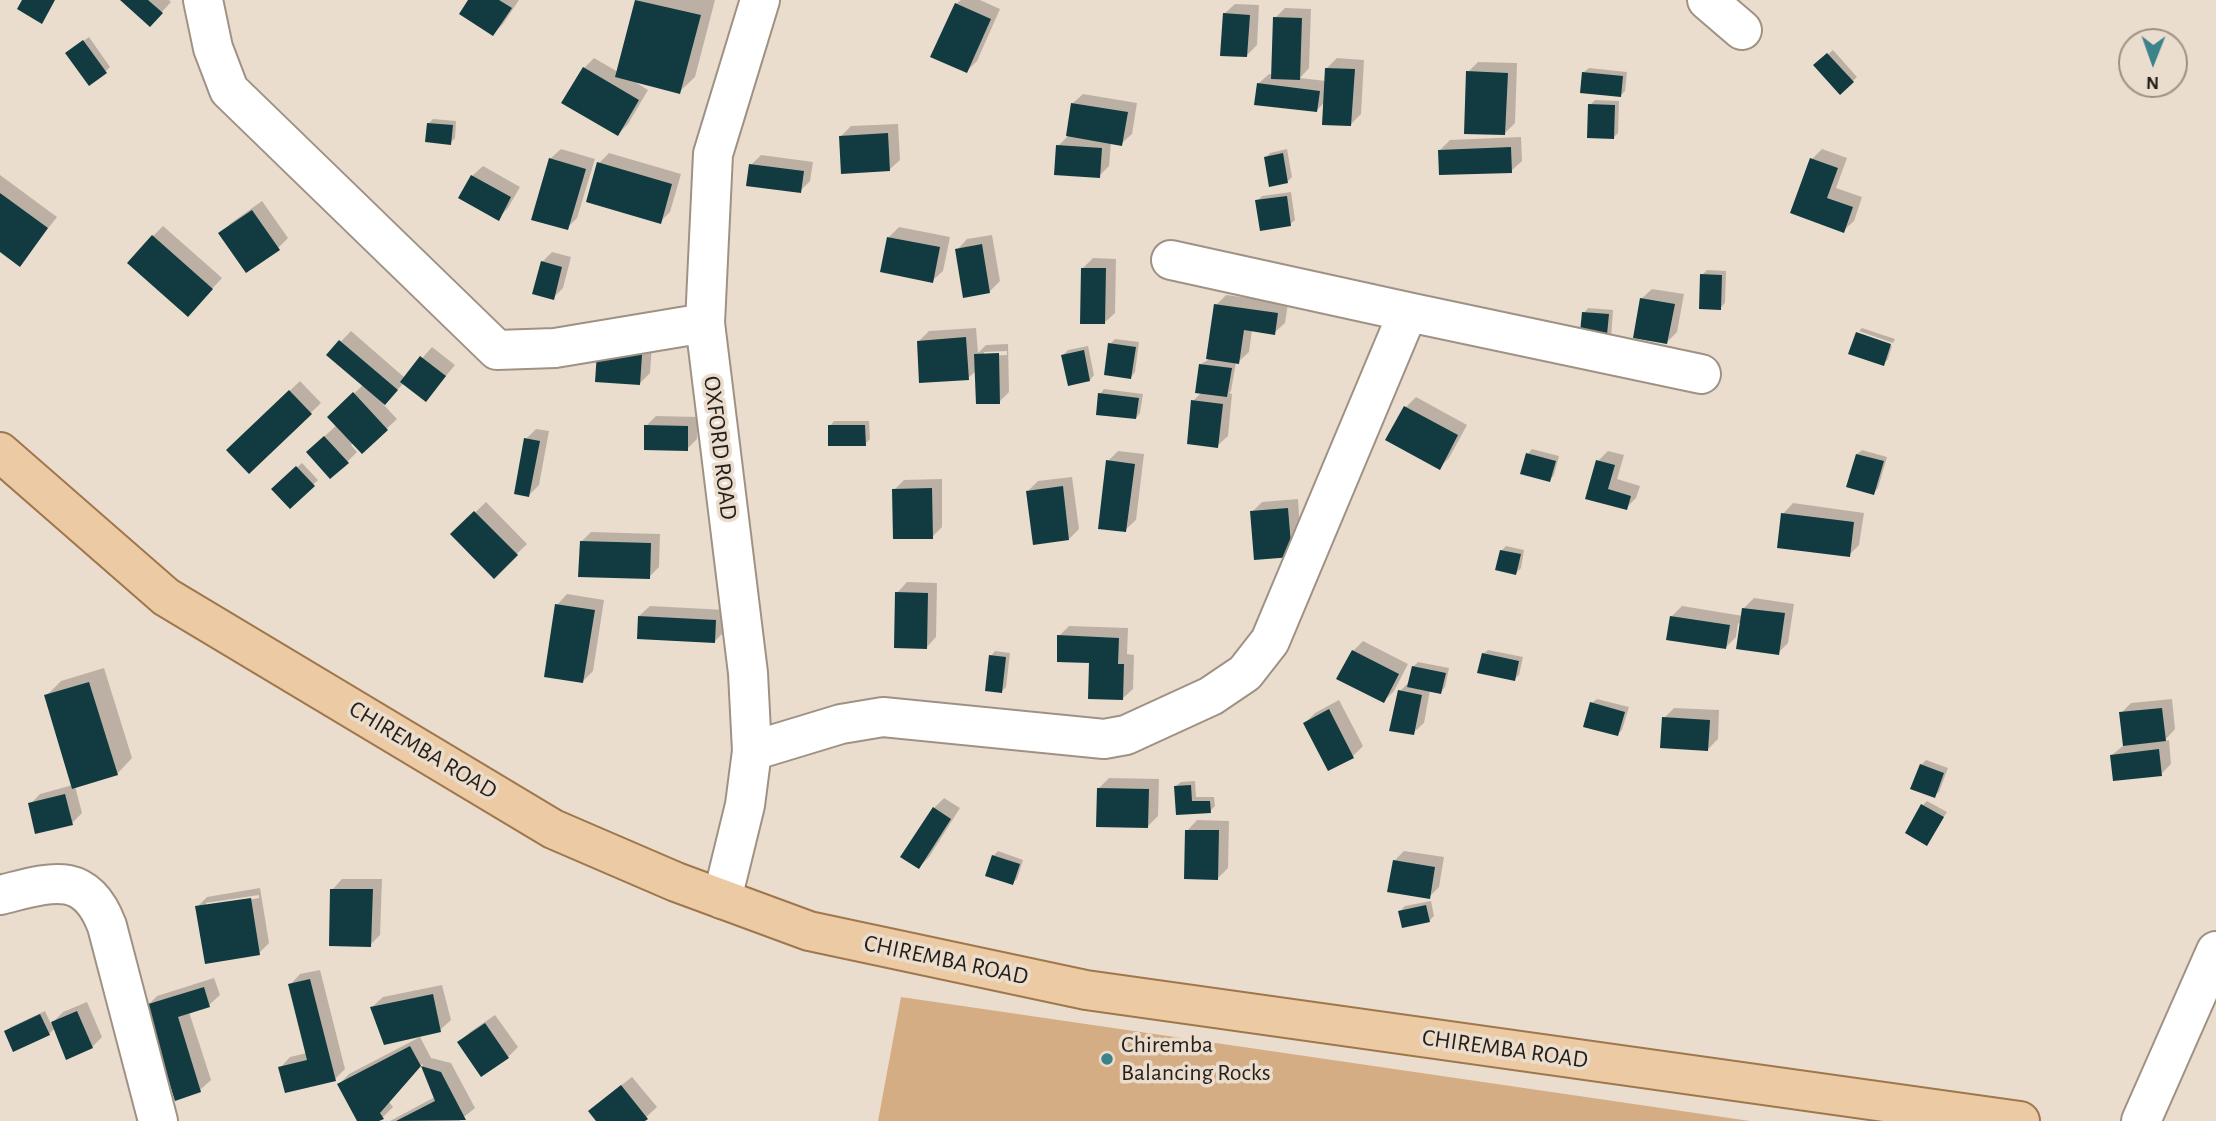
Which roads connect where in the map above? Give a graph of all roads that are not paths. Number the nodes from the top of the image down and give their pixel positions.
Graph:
1 (203, 0) edge
2 (760, 0) edge
3 (1707, 0) edge
4 (1742, 30) dead end
5 (1171, 260) dead end
6 (1408, 312) junction
7 (705, 323) junction
8 (1701, 374) dead end
9 (0, 452) edge
10 (752, 751) junction
11 (0, 895) edge
12 (722, 899) junction
13 (2216, 951) edge
14 (158, 1121) edge
15 (2020, 1121) edge
16 (2141, 1121) edge

1 - 7 street
2 - 7 street, OXFORD ROAD
3 - 4 street
5 - 6 street
6 - 8 street
6 - 10 street
7 - 10 street, OXFORD ROAD
9 - 12 main road, CHIREMBA ROAD
10 - 12 street, OXFORD ROAD
11 - 14 street
12 - 15 main road, CHIREMBA ROAD
13 - 16 street

